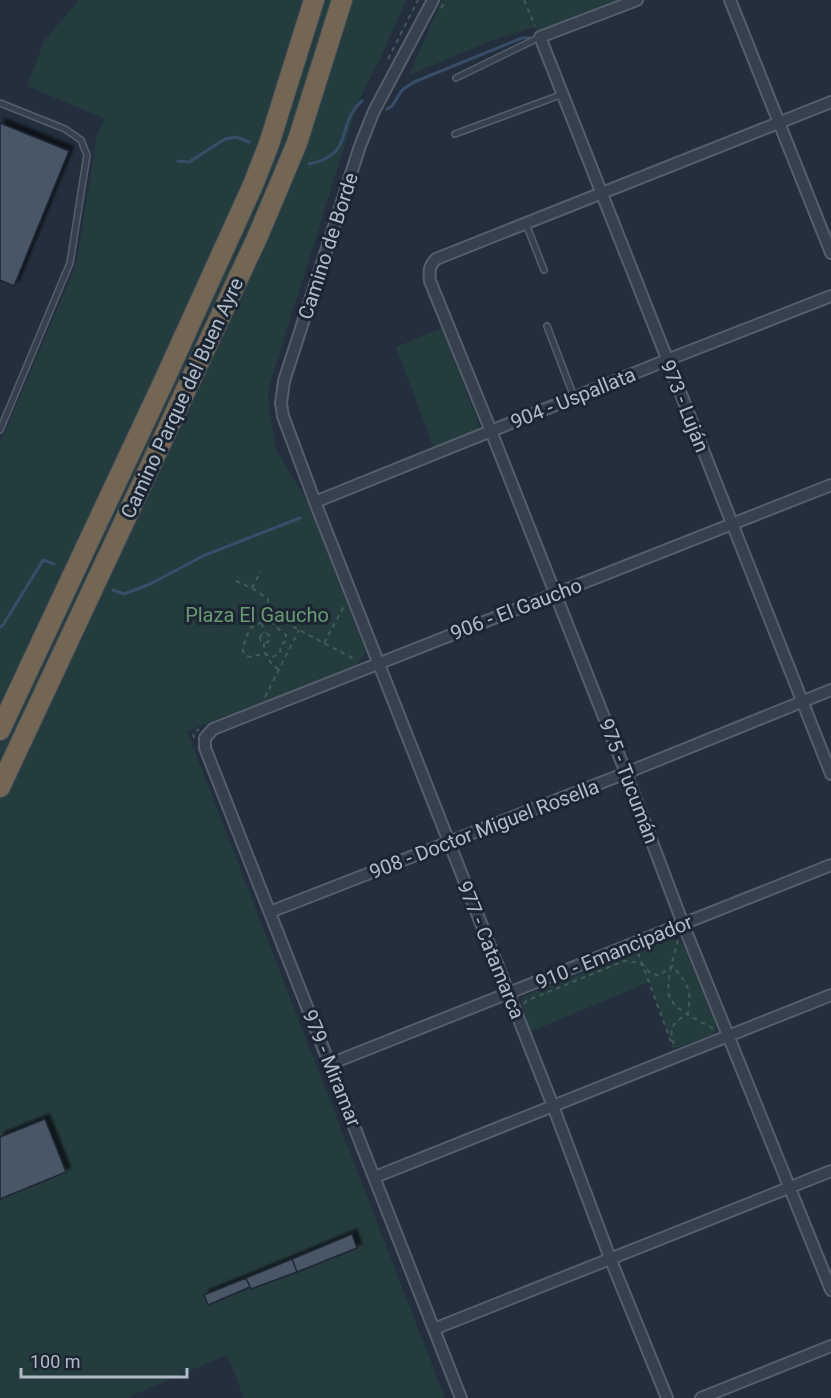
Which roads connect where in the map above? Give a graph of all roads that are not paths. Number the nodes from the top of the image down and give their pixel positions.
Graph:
1 (314, 0) edge
2 (342, 0) edge
3 (637, 0) edge
4 (730, 0) edge
5 (434, 5) edge
6 (540, 37) junction
7 (456, 78) dead end
8 (563, 94) junction
9 (831, 102) edge
10 (0, 103) edge
11 (778, 123) junction
12 (455, 134) dead end
13 (602, 194) junction
14 (525, 224) junction
15 (831, 253) edge
16 (544, 270) dead end
17 (831, 296) edge
18 (547, 326) dead end
19 (667, 360) junction
20 (574, 397) junction
21 (0, 430) edge
22 (492, 431) junction
23 (831, 485) edge
24 (315, 502) junction
25 (733, 524) junction
26 (555, 594) junction
27 (379, 663) junction
28 (831, 690) edge
29 (803, 701) junction
30 (0, 730) edge
31 (206, 738) joint
32 (627, 773) junction
33 (831, 774) edge
34 (0, 787) edge
35 (449, 843) junction
36 (831, 865) edge
37 (270, 912) junction
38 (683, 924) junction
39 (509, 994) junction
40 (831, 995) edge
41 (728, 1035) junction
42 (330, 1064) junction
43 (553, 1106) junction
44 (831, 1171) edge
45 (375, 1177) junction
46 (791, 1187) junction
47 (610, 1258) junction
48 (831, 1290) edge
49 (434, 1329) junction
50 (831, 1346) edge
51 (461, 1398) edge
52 (667, 1398) edge
53 (701, 1398) edge

1 - 30 highway, Camino Parque del Buen Ayre
2 - 34 highway, Camino Parque del Buen Ayre
3 - 6 street
4 - 11 street
5 - 24 street, Camino de Borde
6 - 7 lane
6 - 8 street, 973 - Luján
8 - 12 lane
8 - 13 street, 973 - Luján
9 - 11 street
10 - 21 lane
11 - 13 street
11 - 15 street
13 - 14 street
13 - 19 street, 973 - Luján
14 - 16 lane
14 - 22 street, 975 - Tucumán
17 - 19 street, 904 - Uspallata
18 - 20 lane
19 - 20 street, 904 - Uspallata
19 - 25 street, 973 - Luján
20 - 22 street, 904 - Uspallata
22 - 24 street, 904 - Uspallata
22 - 26 street, 975 - Tucumán
23 - 25 street, 906 - El Gaucho
24 - 27 street, 977 - Catamarca
25 - 26 street, 906 - El Gaucho
25 - 29 street, 973 - Luján
26 - 27 street, 906 - El Gaucho
26 - 32 street, 975 - Tucumán
27 - 31 street, 906 - El Gaucho
27 - 35 street, 977 - Catamarca
28 - 29 street, 908 - Doctor Miguel Rosella
29 - 32 street, 908 - Doctor Miguel Rosella
29 - 33 street, 973 - Luján
31 - 37 street, 979 - Miramar
32 - 35 street, 908 - Doctor Miguel Rosella
32 - 38 street, 975 - Tucumán
35 - 37 street, 908 - Doctor Miguel Rosella
35 - 39 street, 977 - Catamarca
36 - 38 street, 910 - Emancipador
37 - 42 street, 979 - Miramar
38 - 39 street, 910 - Emancipador
38 - 41 street, 975 - Tucumán
39 - 42 street, 910 - Emancipador
39 - 43 street, 977 - Catamarca
40 - 41 street
41 - 43 street
41 - 46 street, 975 - Tucumán
42 - 45 street, 979 - Miramar
43 - 45 street
43 - 47 street, 977 - Catamarca
44 - 46 street
45 - 49 street, 979 - Miramar
46 - 47 street
46 - 48 street, 975 - Tucumán
47 - 49 street
47 - 52 street, 977 - Catamarca
49 - 51 street, 979 - Miramar
50 - 53 street

